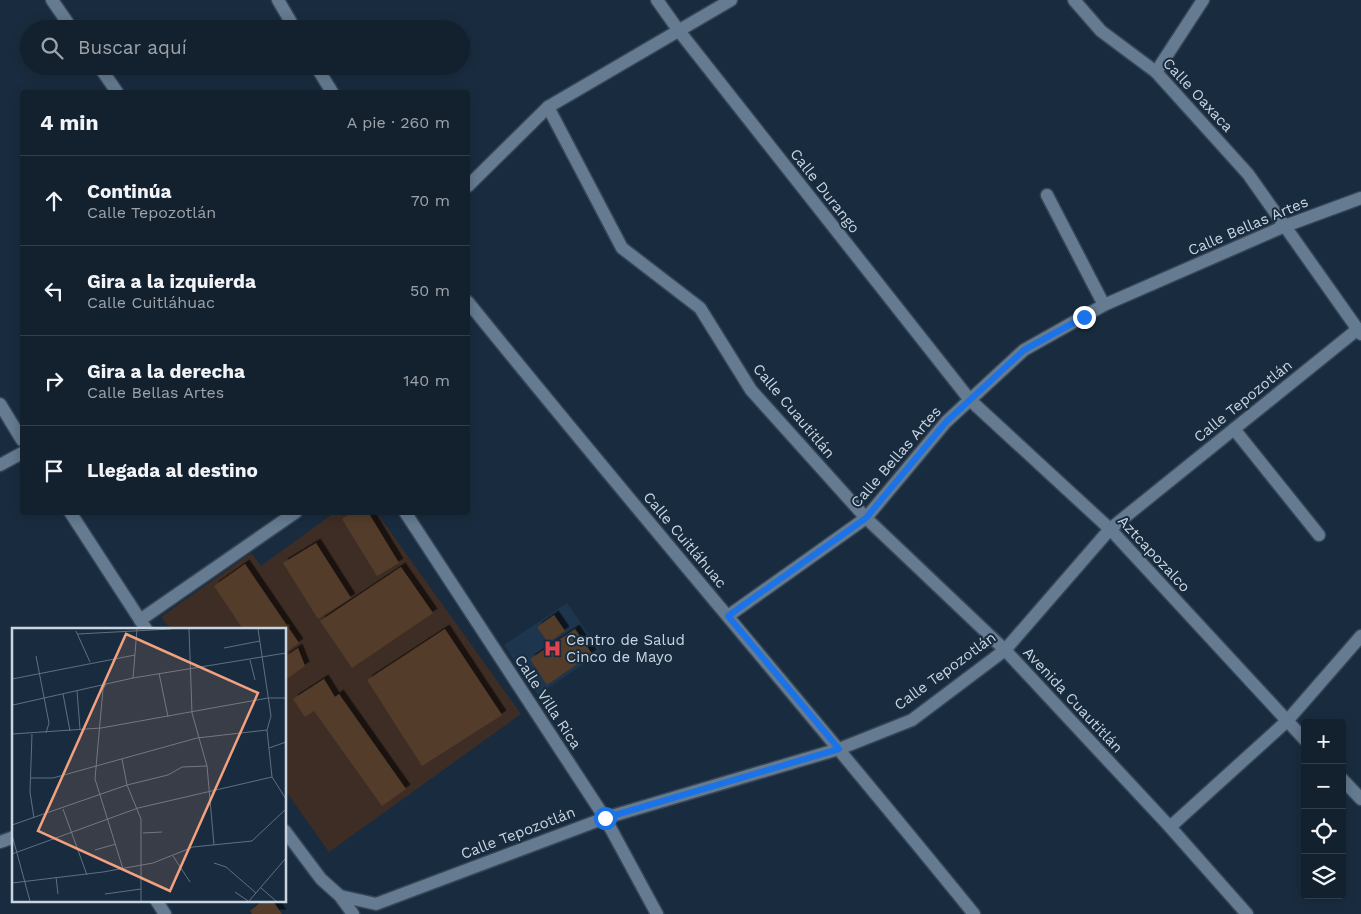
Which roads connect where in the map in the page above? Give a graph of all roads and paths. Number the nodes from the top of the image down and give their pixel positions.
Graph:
1 (52, 0) edge
2 (278, 0) edge
3 (657, 0) edge
4 (730, 0) edge
5 (1074, 0) edge
6 (1203, 0) edge
7 (66, 20) edge
8 (290, 20) edge
9 (679, 31) junction
10 (1156, 72) junction
11 (105, 75) edge
12 (322, 75) edge
13 (116, 90) edge
14 (331, 90) edge
15 (548, 106) junction
16 (470, 184) edge
17 (1046, 194) dead end
18 (1361, 198) edge
19 (1285, 226) junction
20 (470, 304) edge
21 (1104, 305) junction
22 (1359, 332) edge
23 (970, 400) junction
24 (0, 404) edge
25 (1234, 429) junction
26 (20, 437) edge
27 (20, 454) edge
28 (0, 465) edge
29 (72, 515) edge
30 (292, 515) edge
31 (407, 515) edge
32 (866, 518) junction
33 (1110, 529) junction
34 (1319, 535) dead end
35 (728, 616) junction
36 (143, 625) edge
37 (1361, 636) edge
38 (1004, 650) junction
39 (1287, 721) junction
40 (1301, 736) edge
41 (839, 749) junction
42 (1346, 783) edge
43 (1361, 799) edge
44 (605, 818) junction
45 (1170, 827) junction
46 (286, 832) edge
47 (12, 838) edge
48 (0, 842) edge
49 (340, 896) junction
50 (157, 902) edge
51 (165, 914) edge
52 (353, 914) edge
53 (657, 914) edge
54 (974, 914) edge
55 (1247, 914) edge

1 - 7 street
2 - 8 street
3 - 9 street, Calle Durango
4 - 9 street
5 - 10 street, Calle Oaxaca
6 - 10 street
9 - 15 street
9 - 23 street, Calle Durango
10 - 19 street, Calle Oaxaca
11 - 13 street
12 - 14 street
15 - 16 street
15 - 32 street, Calle Cuautitlán
17 - 21 street
18 - 19 street, Calle Bellas Artes
19 - 21 street, Calle Bellas Artes
19 - 22 street, Calle Oaxaca
20 - 35 street, Calle Cuitláhuac
21 - 23 street, Calle Bellas Artes
22 - 25 street, Calle Tepozotlán
23 - 32 street, Calle Bellas Artes
23 - 33 street, Aztcapozalco
24 - 26 street
25 - 33 street, Calle Tepozotlán
25 - 34 street
27 - 28 street
29 - 36 street
30 - 36 street
31 - 44 street, Calle Villa Rica
32 - 35 street, Calle Bellas Artes
32 - 38 street, Avenida Cuautitlán
33 - 38 street, Calle Tepozotlán
33 - 39 street, Aztcapozalco
35 - 41 street, Calle Cuitláhuac
37 - 39 street
38 - 41 street, Calle Tepozotlán
38 - 45 street, Avenida Cuautitlán
39 - 40 street, Aztcapozalco
39 - 45 street
41 - 44 street, Calle Tepozotlán
41 - 54 street, Calle Cuitláhuac
42 - 43 street
44 - 49 street, Calle Tepozotlán
44 - 53 street, Calle Villa Rica
45 - 55 street, Avenida Cuautitlán
46 - 49 street
47 - 48 street
49 - 52 street
50 - 51 street

